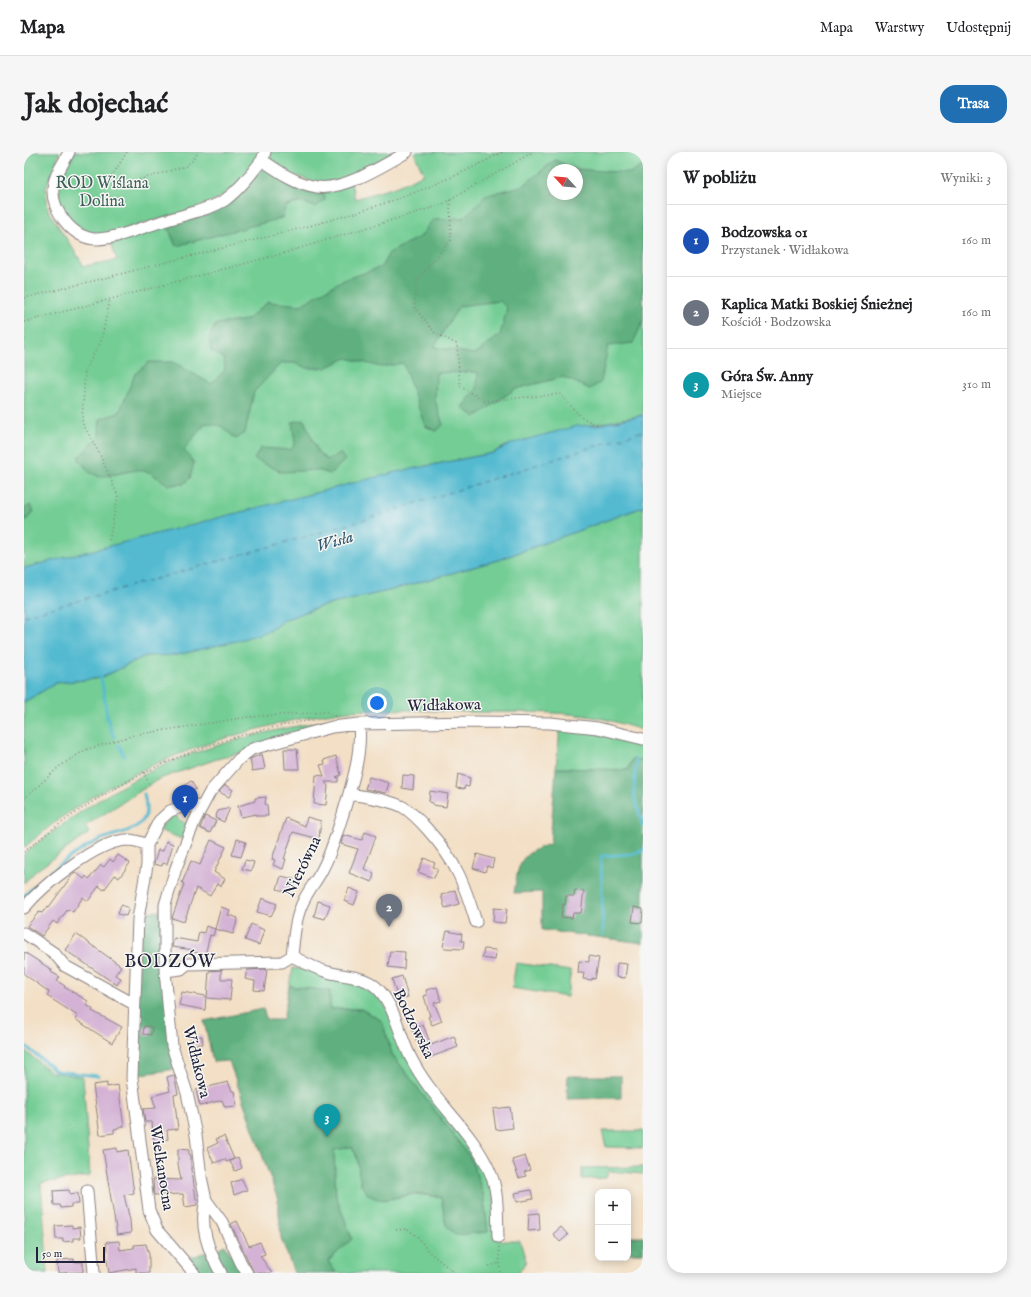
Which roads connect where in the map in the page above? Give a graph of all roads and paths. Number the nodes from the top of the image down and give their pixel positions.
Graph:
1 (69, 152) edge
2 (127, 152) edge
3 (198, 152) edge
4 (408, 152) edge
5 (502, 152) edge
6 (533, 152) edge
7 (264, 156) edge
8 (450, 200) junction
9 (24, 298) edge
10 (110, 300) junction
11 (24, 322) edge
12 (597, 425) dead end
13 (109, 540) dead end
14 (332, 718) dead end
15 (317, 720) dead end
16 (359, 724) junction
17 (643, 739) edge
18 (143, 772) junction
19 (150, 785) dead end
20 (349, 794) junction
21 (24, 799) edge
22 (201, 806) junction
23 (147, 845) junction
24 (24, 852) edge
25 (24, 908) edge
26 (476, 922) dead end
27 (24, 934) edge
28 (292, 956) junction
29 (165, 971) junction
30 (134, 1004) junction
31 (87, 1191) dead end
32 (206, 1200) junction
33 (396, 1230) dead end
34 (498, 1237) joint
35 (500, 1263) junction
36 (490, 1266) dead end
37 (94, 1273) edge
38 (194, 1273) edge
39 (221, 1273) edge
40 (247, 1273) edge
41 (455, 1273) edge
42 (500, 1273) edge

1 - 7 street
2 - 3 path
4 - 7 street
5 - 9 path
6 - 8 path
8 - 10 path
8 - 12 path
10 - 11 path
10 - 13 path
14 - 21 path
15 - 18 path
16 - 17 street, Widłakowa
16 - 20 street, Nierówna
16 - 22 street, Widłakowa
18 - 19 path
18 - 24 path
20 - 26 street
20 - 28 street, Nierówna
22 - 23 street
22 - 29 street, Widłakowa
23 - 25 street
23 - 30 street
27 - 30 street
28 - 29 street
28 - 34 street, Bodzowska
29 - 32 street, Widłakowa
30 - 38 street, Wielkanocna
31 - 37 street
32 - 39 street
32 - 40 street, Widłakowa
33 - 41 path
34 - 35 path
35 - 36 path
35 - 42 path

